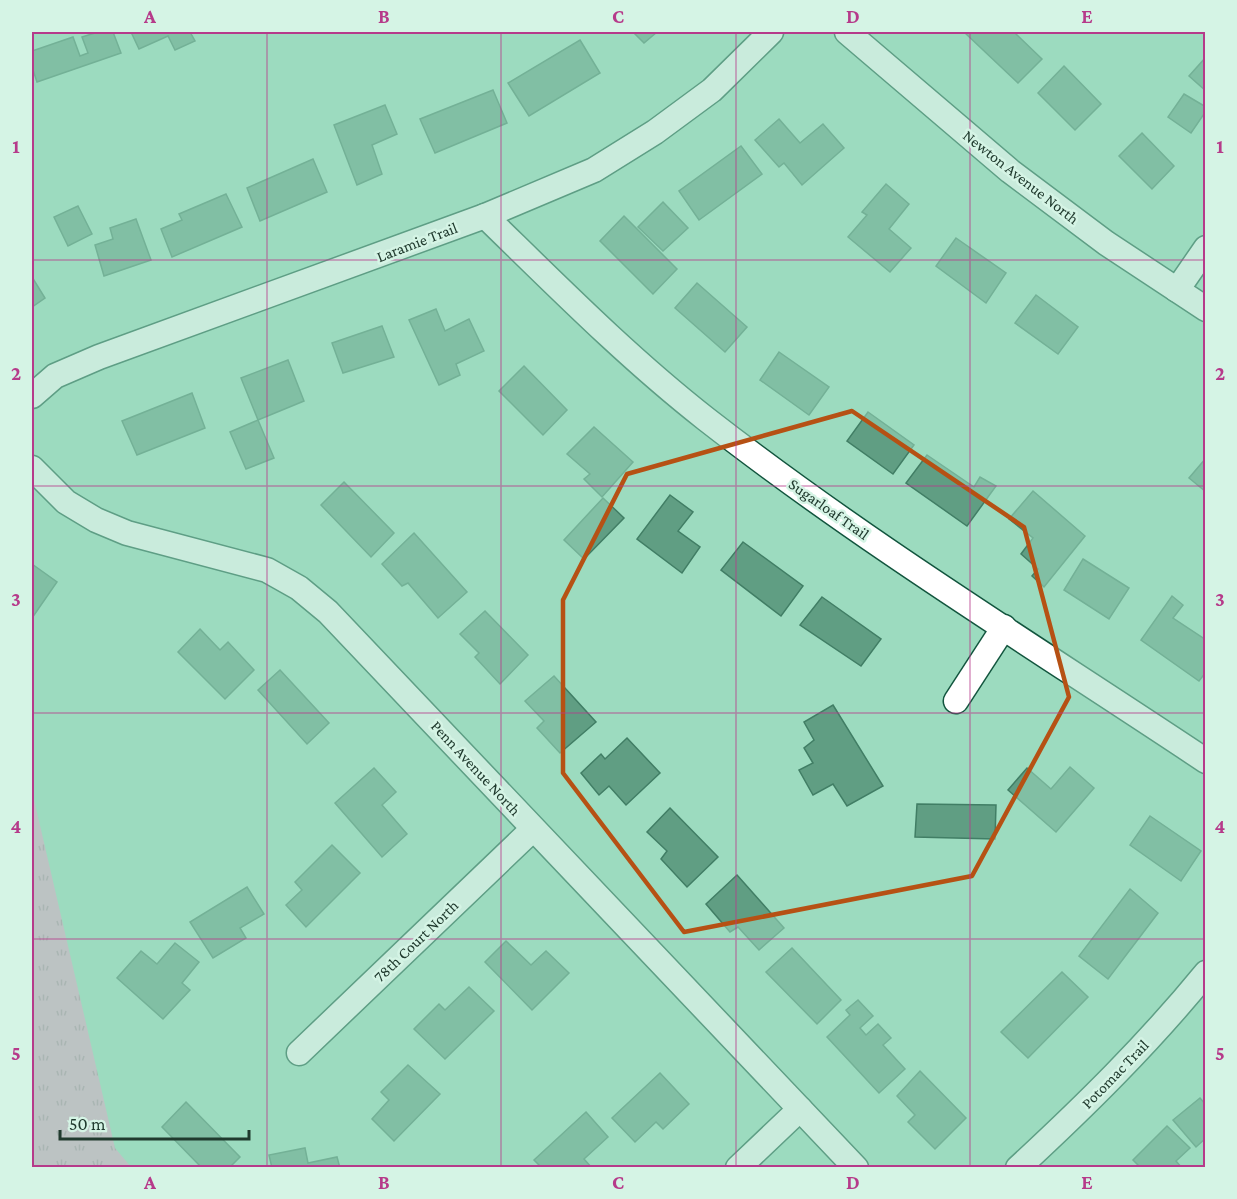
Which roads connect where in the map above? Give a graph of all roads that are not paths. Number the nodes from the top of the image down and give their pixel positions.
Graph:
1 (771, 32) edge
2 (847, 32) edge
3 (485, 216) junction
4 (1206, 249) edge
5 (1178, 290) junction
6 (1206, 309) edge
7 (32, 396) edge
8 (32, 468) edge
9 (1004, 627) junction
10 (956, 701) dead end
11 (1206, 761) edge
12 (533, 829) junction
13 (1206, 973) edge
14 (299, 1053) dead end
15 (800, 1109) junction
16 (738, 1167) edge
17 (856, 1167) edge
18 (1018, 1167) edge

1 - 3 street, Laramie Trail
2 - 5 street, Newton Avenue North
3 - 7 street, Laramie Trail
3 - 9 street, Sugarloaf Trail
4 - 5 street
5 - 6 street, Newton Avenue North
8 - 12 street, Penn Avenue North
9 - 10 street
9 - 11 street, Sugarloaf Trail
12 - 14 street, 78th Court North
12 - 15 street, Penn Avenue North
13 - 18 street, Potomac Trail
15 - 16 street
15 - 17 street, Penn Avenue North

